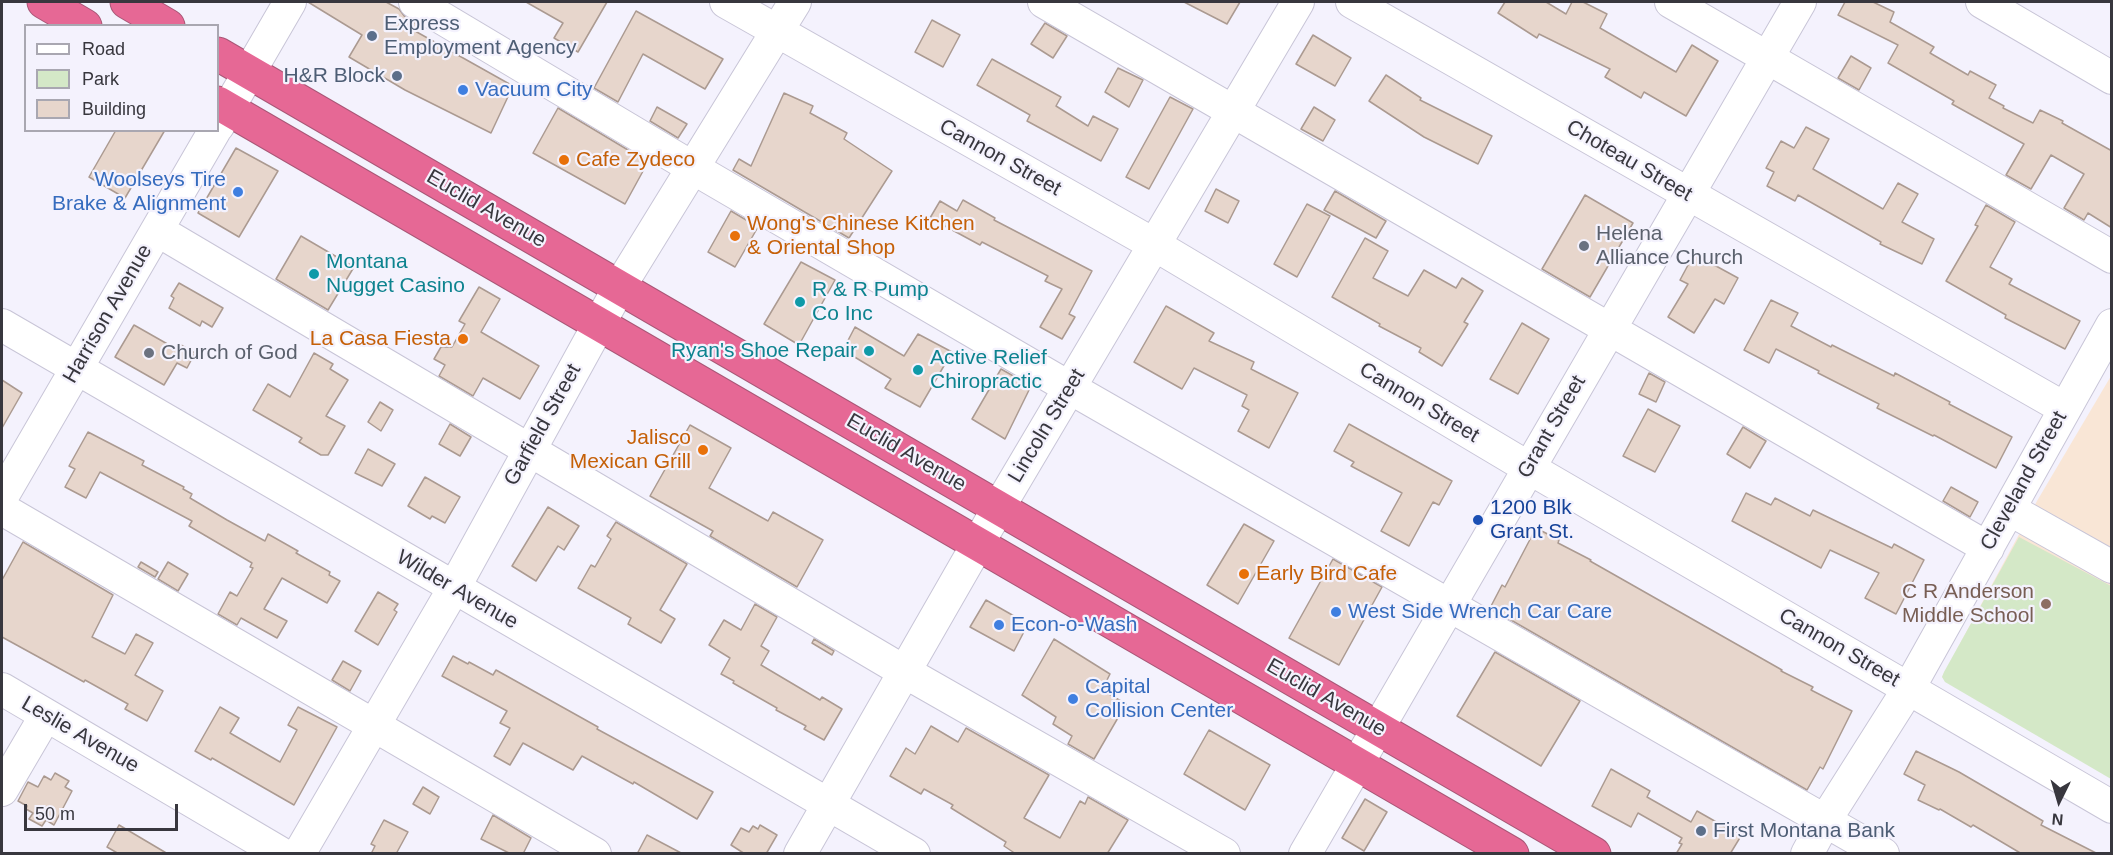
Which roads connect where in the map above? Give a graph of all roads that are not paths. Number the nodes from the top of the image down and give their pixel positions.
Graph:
1 (44, 2) edge
2 (127, 2) edge
3 (290, 2) edge
4 (415, 2) edge
5 (726, 2) edge
6 (795, 2) edge
7 (1044, 2) edge
8 (1298, 2) edge
9 (1352, 2) edge
10 (1671, 2) edge
11 (1800, 2) edge
12 (1982, 2) edge
13 (82, 24) edge
14 (165, 24) edge
15 (777, 32) junction
16 (219, 55) edge
17 (1768, 57) junction
18 (250, 72) junction
19 (2112, 78) edge
20 (1234, 111) junction
21 (219, 117) edge
22 (211, 132) edge
23 (693, 168) junction
24 (1688, 194) junction
25 (157, 231) junction
26 (1155, 245) junction
27 (2112, 257) edge
28 (620, 286) junction
29 (598, 324) junction
30 (2, 325) edge
31 (2112, 325) edge
32 (1610, 329) junction
33 (76, 369) junction
34 (1070, 388) junction
35 (2064, 408) junction
36 (529, 451) junction
37 (1529, 468) junction
38 (2, 497) edge
39 (999, 507) junction
40 (2, 509) edge
41 (2009, 509) junction
42 (979, 544) junction
43 (1988, 548) junction
44 (2112, 567) edge
45 (454, 588) junction
46 (1450, 604) junction
47 (905, 672) junction
48 (1909, 688) junction
49 (2, 689) edge
50 (46, 715) junction
51 (374, 725) junction
52 (1378, 728) junction
53 (1357, 764) junction
54 (2, 790) edge
55 (828, 804) junction
56 (2112, 807) edge
57 (1826, 819) junction
58 (282, 854) edge
59 (299, 854) edge
60 (595, 854) edge
61 (800, 854) edge
62 (914, 854) edge
63 (1224, 854) edge
64 (1305, 854) edge
65 (1512, 854) edge
66 (1594, 854) edge
67 (1807, 854) edge
68 (1883, 854) edge

1 - 13 highway
2 - 14 highway
3 - 18 street, Harrison Avenue
4 - 23 street
5 - 15 street, Cannon Street
6 - 15 street, Garfield Street
7 - 20 street
8 - 20 street, Lincoln Street
9 - 24 street, Choteau Street
10 - 17 street
11 - 17 street, Grant Street
12 - 19 street
15 - 23 street, Garfield Street
15 - 26 street, Cannon Street
16 - 18 highway, Euclid Avenue
17 - 24 street, Grant Street
17 - 27 street
18 - 21 street, Harrison Avenue
18 - 28 highway, Euclid Avenue
20 - 26 street, Lincoln Street
20 - 32 street
21 - 29 highway, Euclid Avenue
22 - 25 street, Harrison Avenue
23 - 28 street, Garfield Street
23 - 34 street
24 - 32 street, Grant Street
24 - 35 street, Choteau Street
25 - 33 street, Harrison Avenue
25 - 36 street
26 - 34 street, Lincoln Street
26 - 37 street, Cannon Street
28 - 29 street, Garfield Street
28 - 39 highway, Euclid Avenue
29 - 36 street, Garfield Street
29 - 42 highway, Euclid Avenue
30 - 33 street, Wilder Avenue
31 - 35 street, Cleveland Street
32 - 37 street, Grant Street
32 - 43 street
33 - 38 street, Harrison Avenue
33 - 45 street, Wilder Avenue
34 - 39 street, Lincoln Street
34 - 46 street
35 - 41 street, Cleveland Street
36 - 45 street, Garfield Street
36 - 47 street
37 - 46 street, Grant Street
37 - 48 street, Cannon Street
39 - 42 street, Lincoln Street
39 - 52 highway, Euclid Avenue
40 - 51 street
41 - 43 street, Cleveland Street
41 - 44 street
42 - 47 street, Lincoln Street
42 - 53 highway, Euclid Avenue
43 - 48 street, Cleveland Street
45 - 51 street, Garfield Street
45 - 55 street, Wilder Avenue
46 - 52 street, Grant Street
46 - 57 street
47 - 55 street, Lincoln Street
47 - 63 street
48 - 56 street, Cannon Street
48 - 57 street, Cleveland Street
49 - 50 street, Leslie Avenue
50 - 54 street
50 - 58 street, Leslie Avenue
51 - 59 street, Garfield Street
51 - 60 street
52 - 53 street, Grant Street
52 - 66 highway, Euclid Avenue
53 - 64 street, Grant Street
53 - 65 highway, Euclid Avenue
55 - 61 street, Lincoln Street
55 - 62 street, Wilder Avenue
57 - 67 street, Cleveland Street
57 - 68 street

